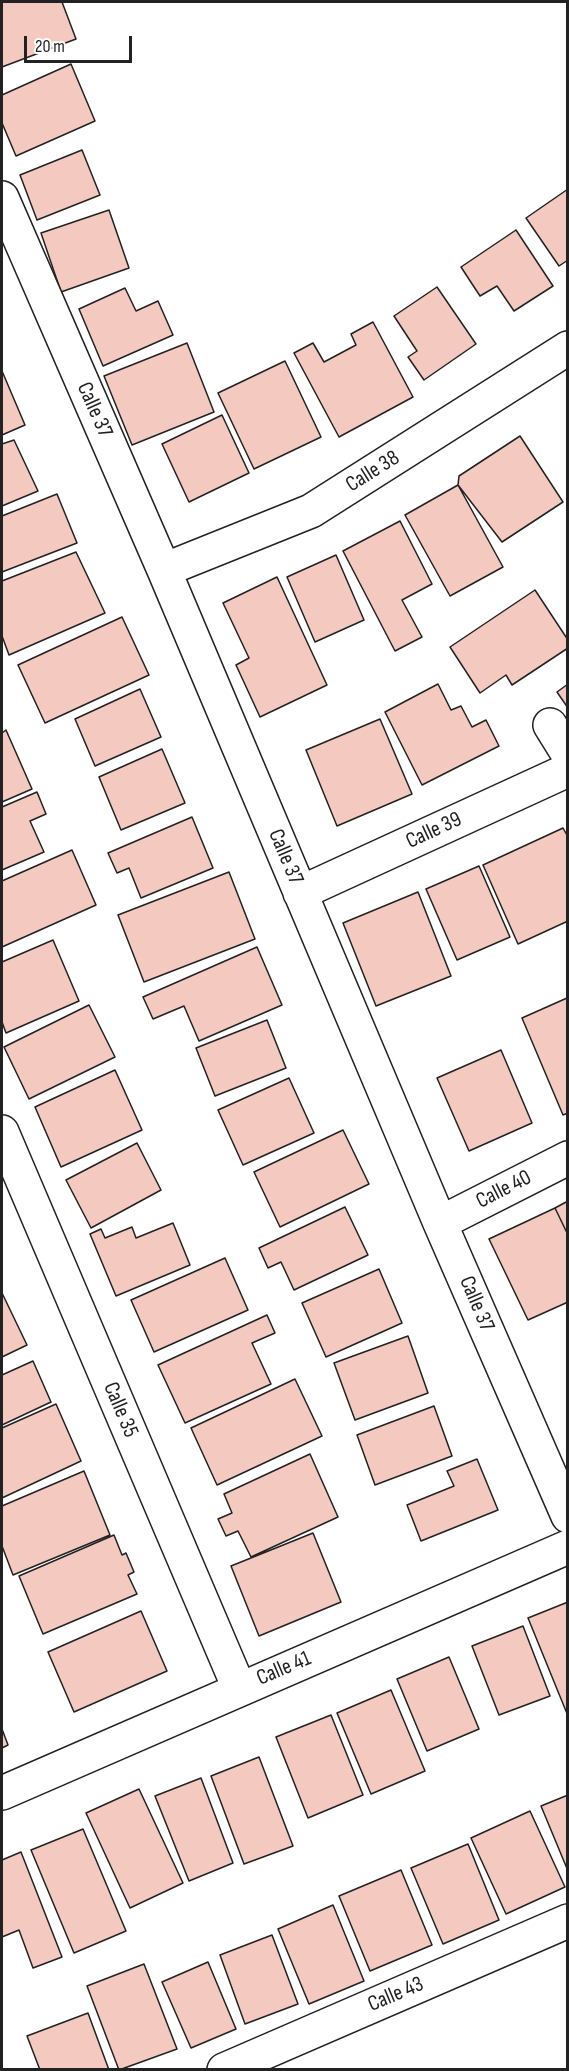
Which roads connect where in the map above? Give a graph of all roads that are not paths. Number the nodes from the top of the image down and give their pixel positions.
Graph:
1 (2, 198) edge
2 (567, 348) edge
3 (164, 570) junction
4 (550, 725) dead end
5 (567, 754) edge
6 (567, 770) edge
7 (300, 893) junction
8 (2, 1131) edge
9 (567, 1158) edge
10 (440, 1222) junction
11 (567, 1516) edge
12 (567, 1547) edge
13 (239, 1688) junction
14 (2, 1793) edge
15 (567, 1921) edge
16 (224, 2070) edge

1 - 3 street, Calle 37
2 - 3 street, Calle 38
3 - 7 street, Calle 37
4 - 5 street
6 - 7 street, Calle 39
7 - 10 street, Calle 37
8 - 13 street, Calle 35
9 - 10 street, Calle 40
10 - 11 street, Calle 37
12 - 13 street, Calle 41
13 - 14 street, Calle 41
15 - 16 street, Calle 43

